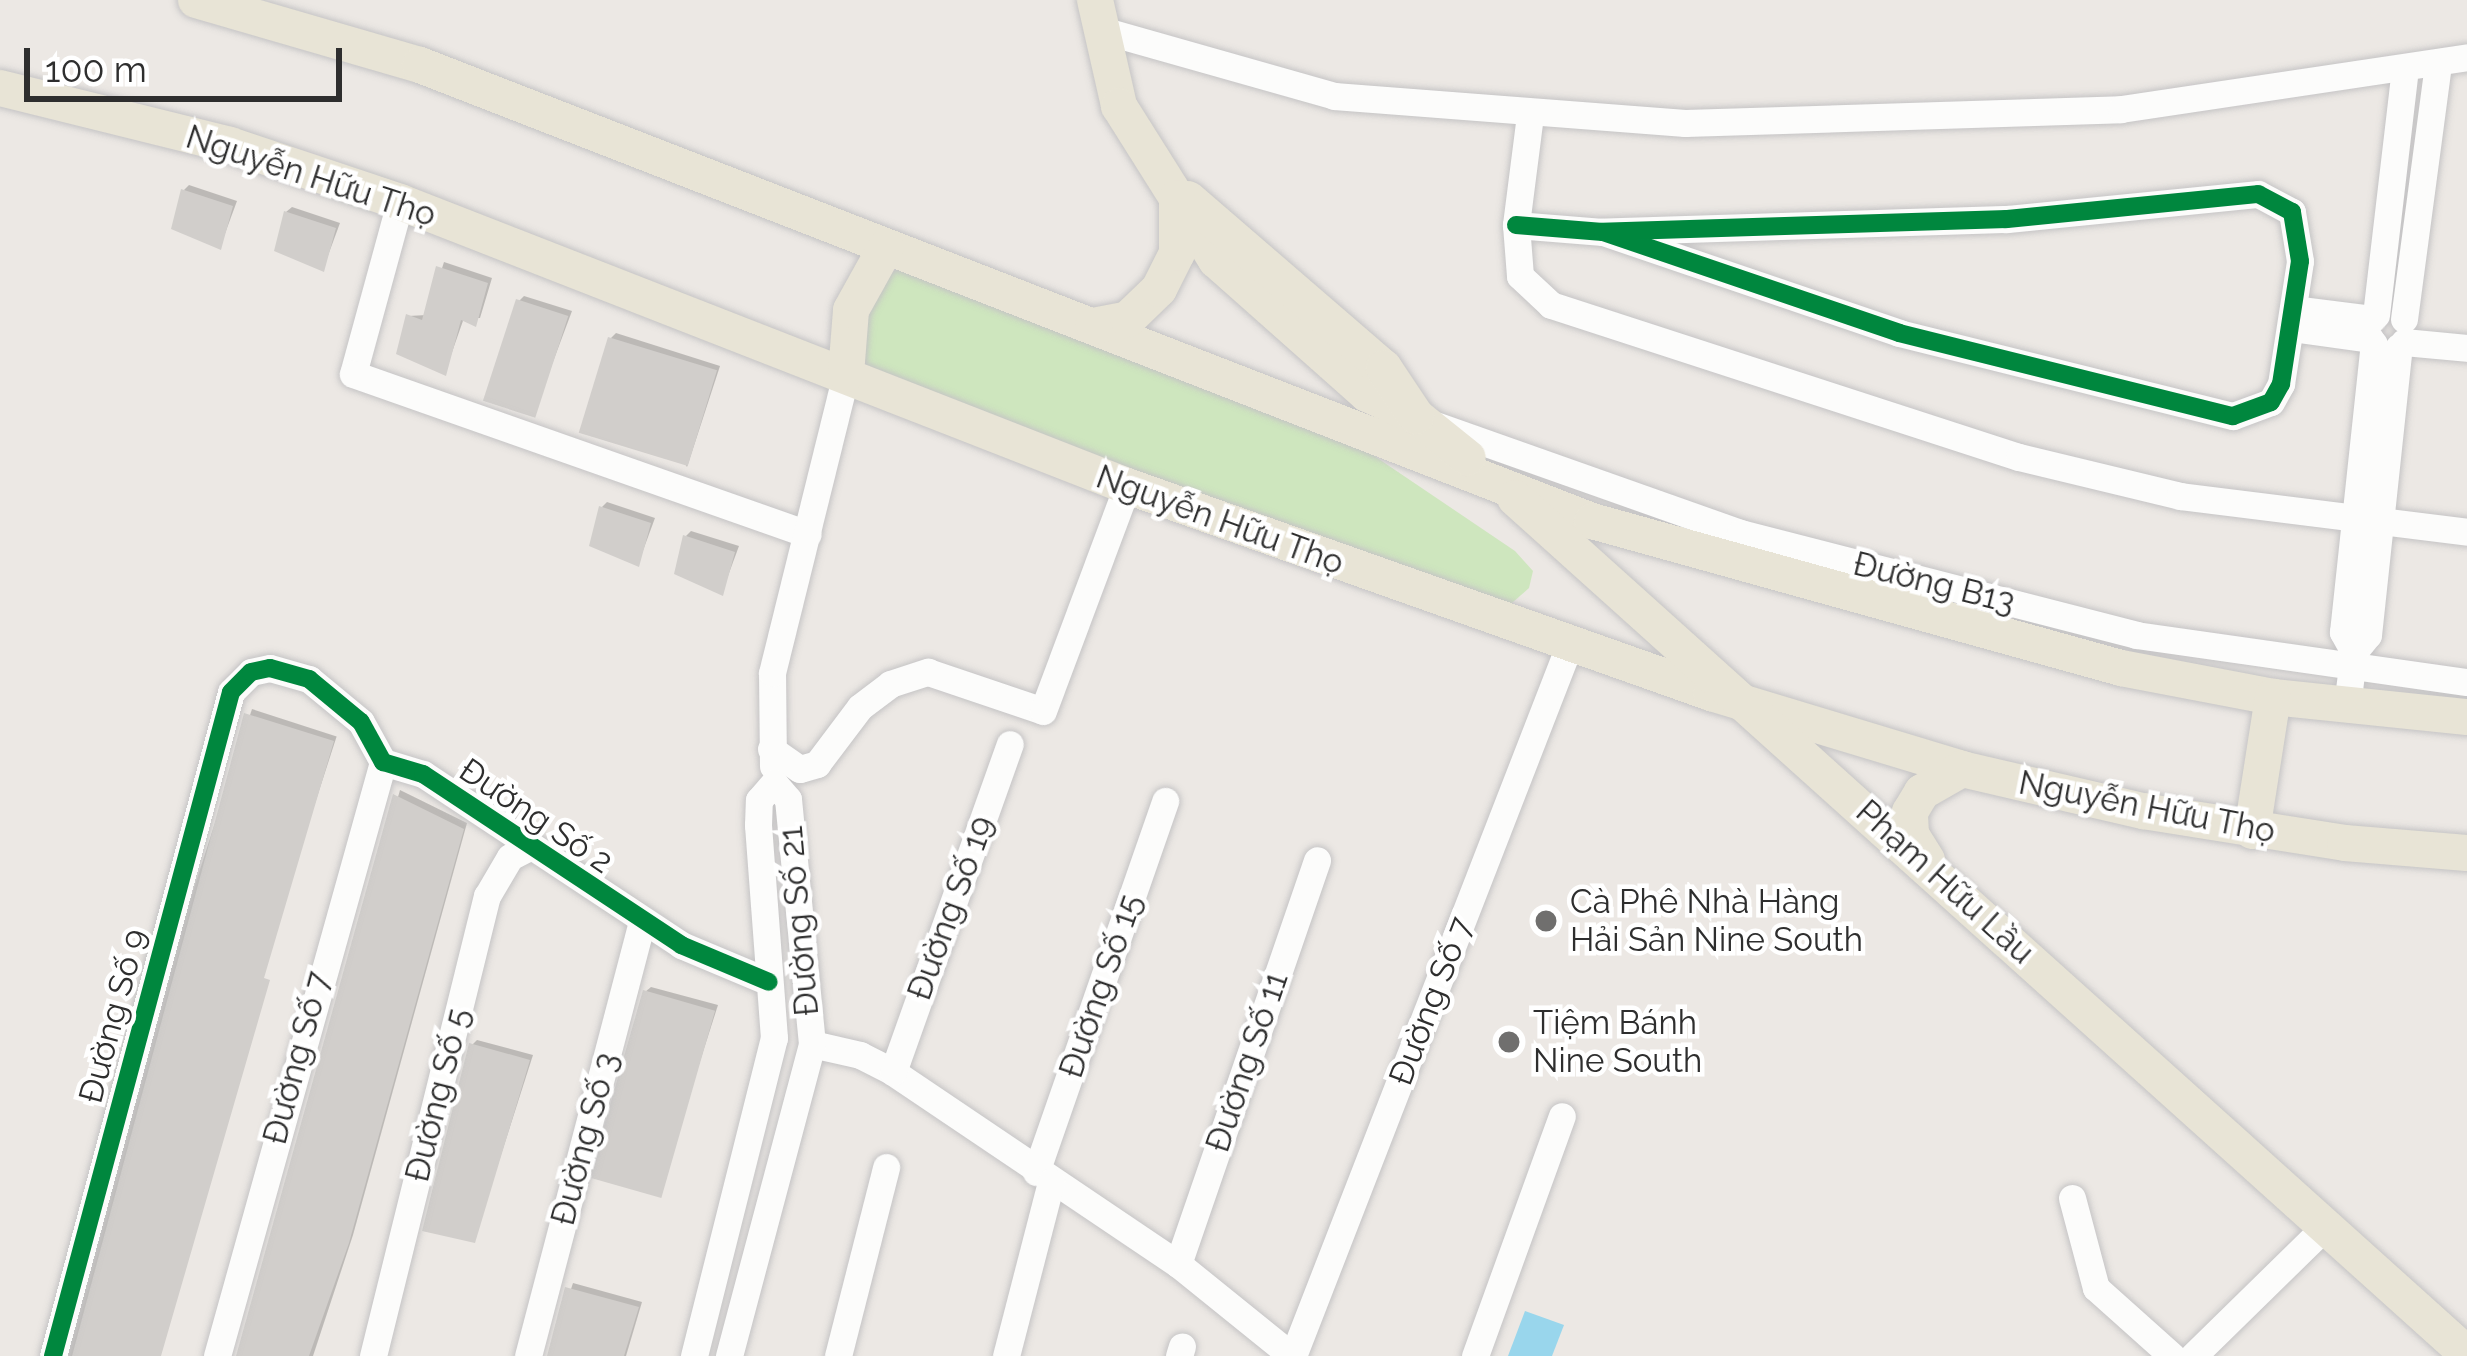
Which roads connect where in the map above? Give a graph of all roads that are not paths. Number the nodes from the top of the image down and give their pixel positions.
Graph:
1 (196, 0) edge
2 (1096, 15) edge
3 (2467, 57) edge
4 (2438, 64) junction
5 (2405, 69) junction
6 (0, 88) edge
7 (1530, 115) junction
8 (1175, 190) junction
9 (400, 202) junction
10 (1516, 225) junction
11 (1696, 227) junction
12 (1603, 232) junction
13 (886, 247) junction
14 (1693, 263) junction
15 (2292, 319) junction
16 (1093, 326) junction
17 (2467, 330) edge
18 (2388, 331) junction
19 (2467, 348) edge
20 (846, 374) junction
21 (1417, 417) junction
22 (1497, 481) junction
23 (1127, 486) junction
24 (2368, 521) junction
25 (2467, 532) edge
26 (808, 534) junction
27 (1569, 646) junction
28 (2351, 676) junction
29 (2467, 682) edge
30 (2273, 697) junction
31 (1748, 704) junction
32 (2467, 717) edge
33 (1010, 744) dead end
34 (771, 749) junction
35 (383, 762) junction
36 (1962, 769) junction
37 (774, 783) junction
38 (1165, 801) dead end
39 (2252, 830) junction
40 (526, 849) junction
41 (2467, 853) edge
42 (1317, 860) dead end
43 (1939, 879) junction
44 (642, 922) junction
45 (769, 982) junction
46 (812, 1045) junction
47 (893, 1072) junction
48 (1562, 1115) dead end
49 (886, 1167) dead end
50 (1044, 1177) junction
51 (2072, 1198) dead end
52 (2328, 1224) junction
53 (1178, 1264) junction
54 (2467, 1354) edge
55 (53, 1356) edge
56 (217, 1356) edge
57 (373, 1356) edge
58 (528, 1356) edge
59 (694, 1356) edge
60 (729, 1356) edge
61 (838, 1356) edge
62 (1006, 1356) edge
63 (1292, 1356) edge
64 (1474, 1356) edge
65 (2172, 1356) edge
66 (2193, 1356) edge

1 - 13 main road
2 - 7 street
2 - 8 main road, Phạm Hữu Lầu
3 - 4 street
4 - 5 street
4 - 18 street
5 - 7 street
5 - 18 street
6 - 9 main road, Nguyễn Hữu Thọ
7 - 10 street
8 - 16 main road
8 - 21 main road, Phạm Hữu Lầu
9 - 20 main road, Nguyễn Hữu Thọ
9 - 26 street
10 - 12 street
10 - 24 street
11 - 12 street
11 - 14 street
11 - 15 street
12 - 14 street
13 - 16 main road
13 - 20 main road
14 - 15 street
15 - 18 street
16 - 22 main road
17 - 18 street
18 - 19 street
18 - 24 street
20 - 23 main road, Nguyễn Hữu Thọ
20 - 26 street
21 - 22 main road, Phạm Hữu Lầu
21 - 28 street, Đường B13
22 - 30 main road
22 - 31 main road, Phạm Hữu Lầu
23 - 27 main road, Nguyễn Hữu Thọ
23 - 34 street
24 - 25 street
24 - 28 street
26 - 34 street
27 - 31 main road, Nguyễn Hữu Thọ
27 - 63 street, Đường Số 7
28 - 29 street, Đường B13
28 - 30 main road
28 - 32 main road
30 - 39 main road
31 - 36 main road, Nguyễn Hữu Thọ
31 - 43 main road, Phạm Hữu Lầu
33 - 47 street, Đường Số 19
34 - 37 street
35 - 40 street, Đường Số 2
35 - 55 street, Đường Số 9
35 - 56 street, Đường Số 7
36 - 39 main road, Nguyễn Hữu Thọ
36 - 43 main road
37 - 45 street, Đường Số 21
37 - 46 street, Đường Số 21
38 - 50 street, Đường Số 15
39 - 41 main road, Nguyễn Hữu Thọ
40 - 44 street, Đường Số 2
40 - 57 street, Đường Số 5
42 - 53 street, Đường Số 11
43 - 52 main road, Phạm Hữu Lầu
44 - 45 street, Đường Số 2
44 - 58 street, Đường Số 3
45 - 59 street, Đường Số 21
46 - 47 street
46 - 60 street, Đường Số 21
47 - 50 street
48 - 64 street
49 - 61 street
50 - 53 street
50 - 62 street, Đường Số 15
51 - 65 street
52 - 54 main road, Phạm Hữu Lầu
52 - 66 street
53 - 63 street

